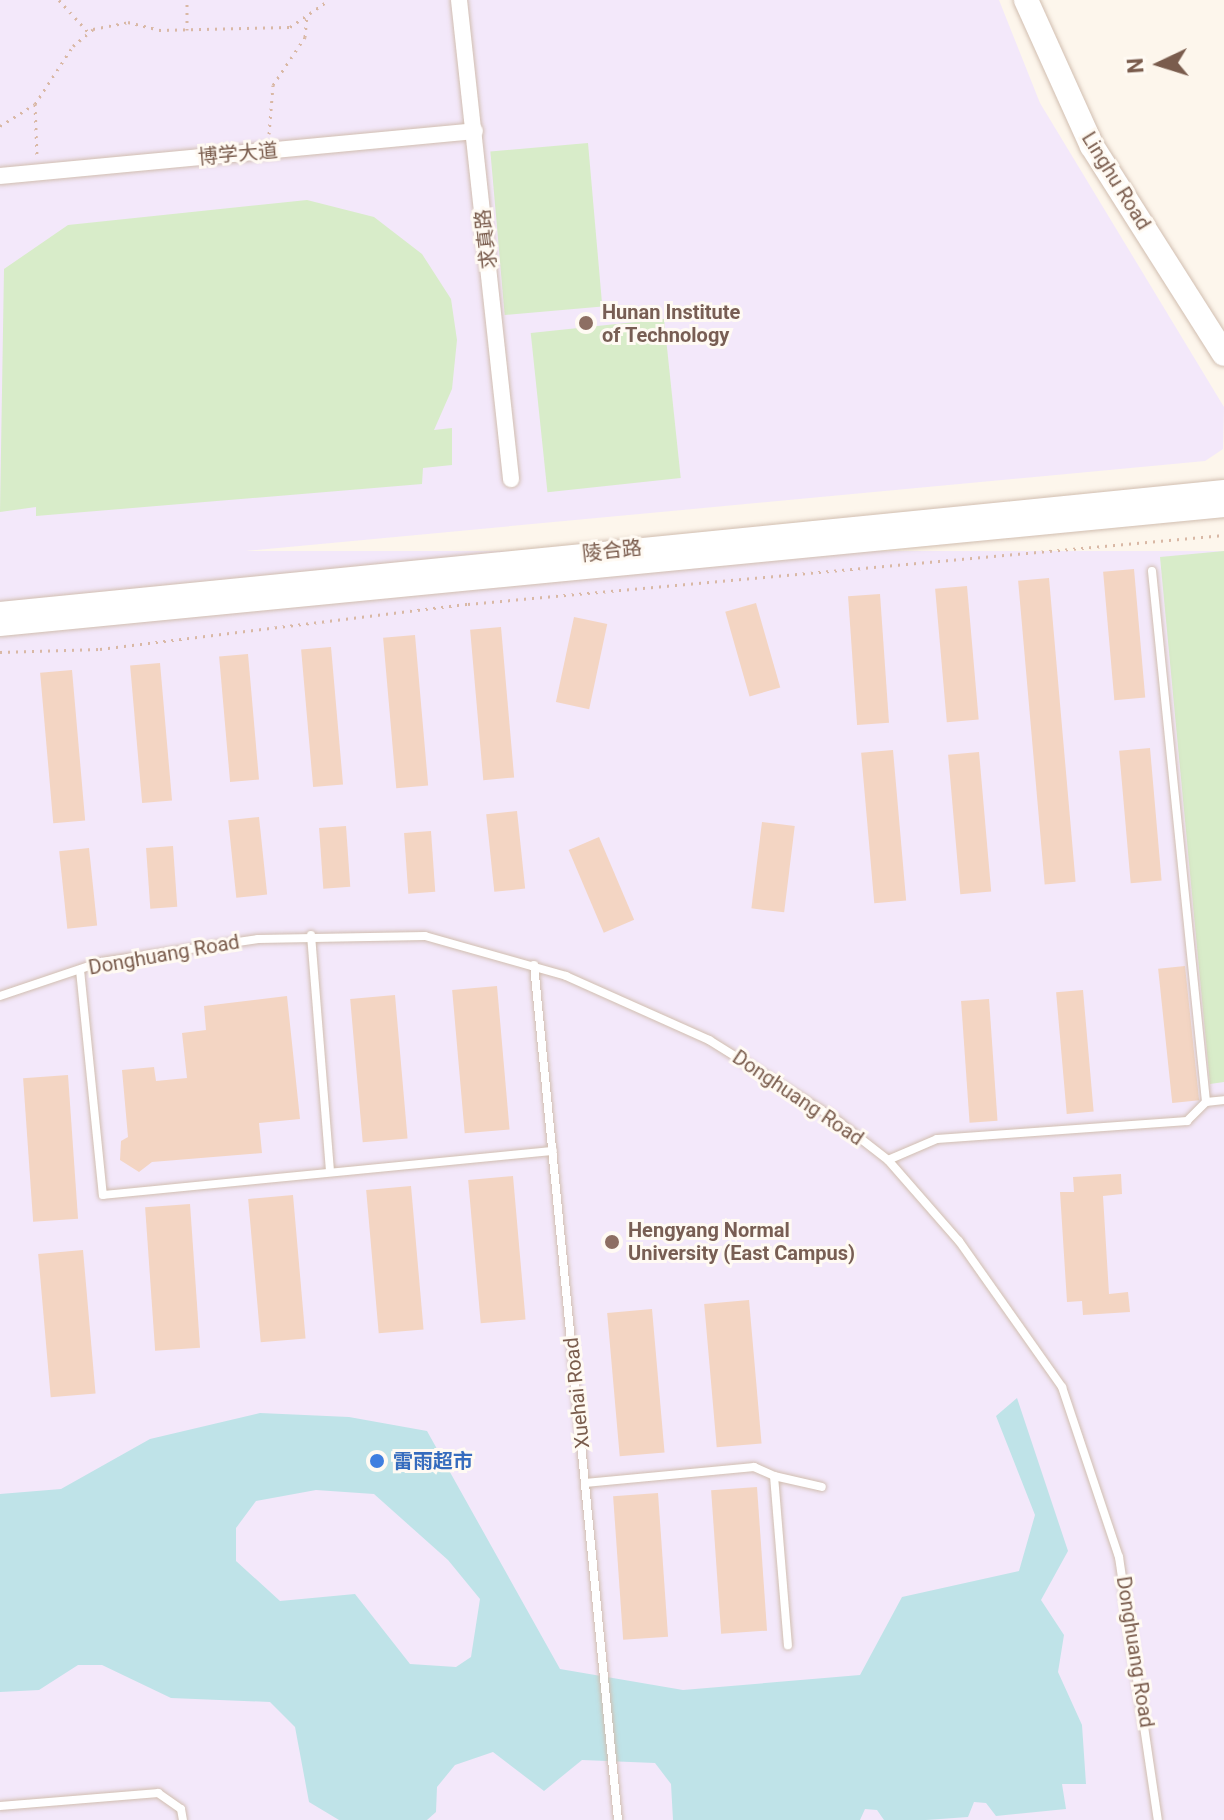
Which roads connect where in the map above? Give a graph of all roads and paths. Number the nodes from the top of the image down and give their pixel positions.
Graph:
1 (59, 0) edge
2 (187, 0) edge
3 (329, 0) edge
4 (459, 0) edge
5 (1026, 0) edge
6 (307, 16) junction
7 (187, 30) junction
8 (88, 33) junction
9 (35, 104) junction
10 (0, 126) edge
11 (475, 131) junction
12 (268, 151) junction
13 (36, 172) junction
14 (0, 176) edge
15 (1224, 354) edge
16 (511, 479) dead end
17 (1224, 490) edge
18 (1224, 507) edge
19 (1224, 535) edge
20 (1152, 571) dead end
21 (0, 612) edge
22 (0, 626) edge
23 (0, 652) edge
24 (311, 935) junction
25 (534, 965) junction
26 (80, 970) junction
27 (0, 996) edge
28 (1224, 1100) edge
29 (1206, 1102) junction
30 (553, 1151) junction
31 (888, 1160) junction
32 (330, 1171) junction
33 (774, 1476) junction
34 (585, 1483) junction
35 (822, 1487) dead end
36 (788, 1645) dead end
37 (0, 1806) edge
38 (183, 1820) edge
39 (618, 1820) edge
40 (1158, 1820) edge

1 - 8 path
2 - 7 path
3 - 6 path
4 - 11 street, 求真路
5 - 15 main road, Linghu Road
6 - 7 path
6 - 12 path
7 - 8 path
8 - 9 path
9 - 10 path
9 - 13 path
11 - 12 street, 博学大道
11 - 16 street, 求真路
12 - 13 street, 博学大道
13 - 14 street, 博学大道
17 - 21 street, 陵合路
18 - 22 street, 陵合路
19 - 23 path
20 - 29 lane
24 - 25 lane, Donghuang Road
24 - 26 lane, Donghuang Road
24 - 32 lane
25 - 30 lane, Xuehai Road
25 - 31 lane, Donghuang Road
26 - 27 lane, Donghuang Road
26 - 32 lane
28 - 29 lane
29 - 31 lane
30 - 32 lane
30 - 34 lane, Xuehai Road
31 - 40 lane, Donghuang Road
33 - 34 lane
33 - 35 lane
33 - 36 lane
34 - 39 lane, Xuehai Road
37 - 38 lane

